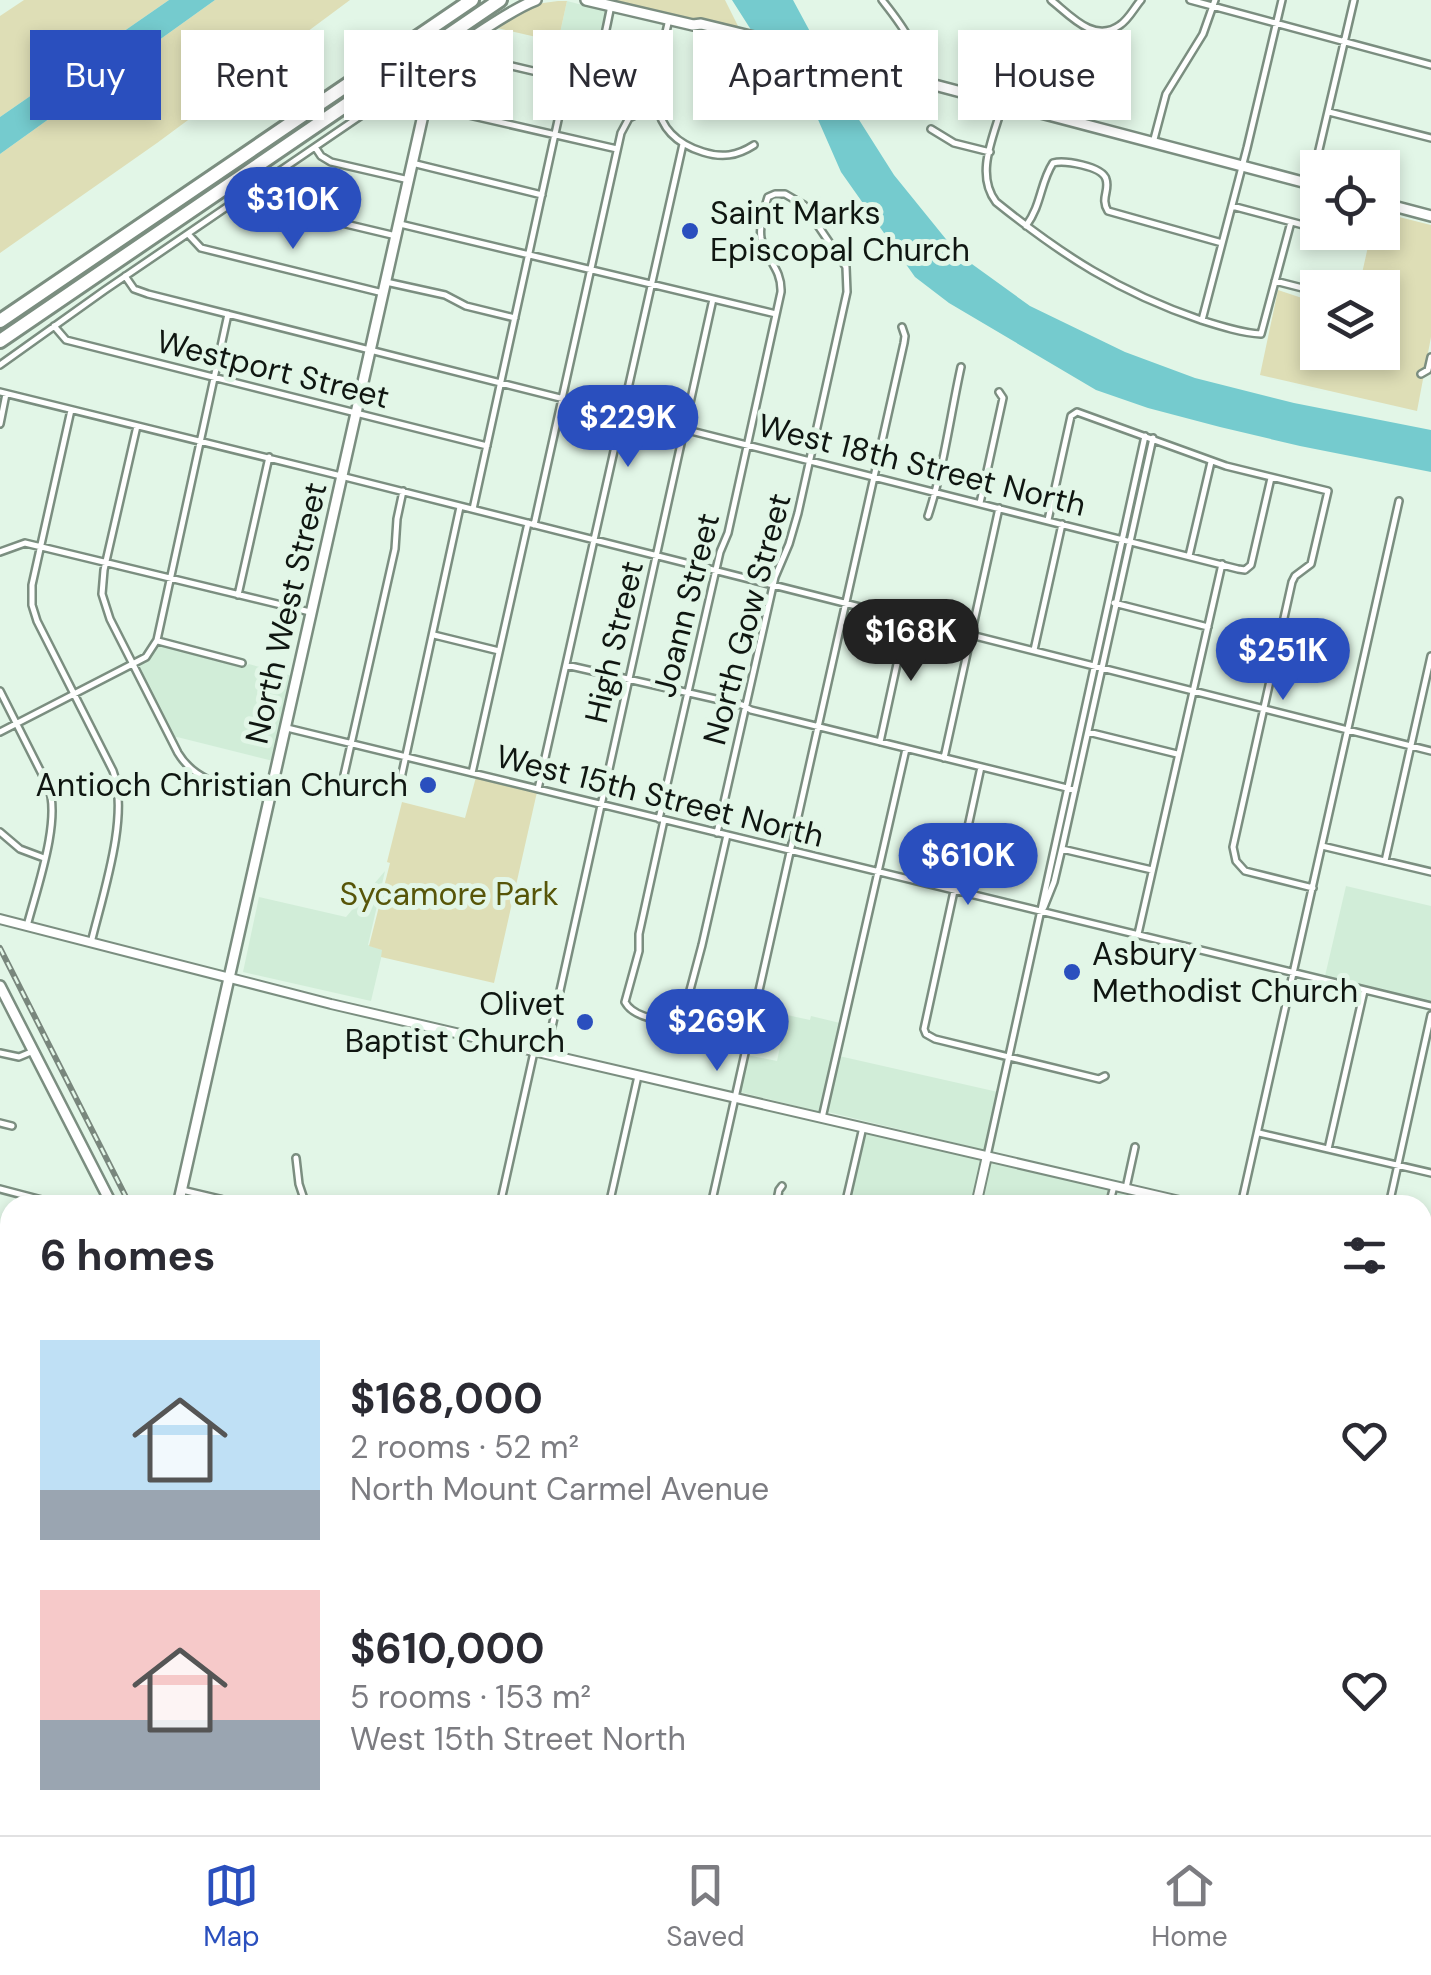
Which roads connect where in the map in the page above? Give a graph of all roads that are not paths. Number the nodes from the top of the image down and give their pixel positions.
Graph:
1 (472, 0) edge
2 (500, 0) edge
3 (536, 0) edge
4 (586, 0) edge
5 (882, 0) edge
6 (1051, 0) edge
7 (1141, 0) edge
8 (1190, 0) edge
9 (1282, 0) edge
10 (1354, 0) edge
11 (1213, 4) edge
12 (611, 6) junction
13 (670, 19) junction
14 (1276, 24) junction
15 (485, 30) edge
16 (605, 30) edge
17 (667, 30) edge
18 (720, 30) edge
19 (904, 30) edge
20 (1344, 42) junction
21 (1431, 66) edge
22 (1329, 112) junction
23 (354, 120) edge
24 (422, 120) edge
25 (493, 120) edge
26 (559, 120) edge
27 (627, 120) edge
28 (662, 120) edge
29 (998, 120) edge
30 (1067, 120) edge
31 (931, 128) dead end
32 (556, 134) junction
33 (1431, 138) edge
34 (1154, 143) junction
35 (682, 144) junction
36 (754, 144) dead end
37 (315, 147) junction
38 (617, 149) junction
39 (1321, 150) edge
40 (990, 152) junction
41 (412, 163) junction
42 (1243, 166) junction
43 (408, 180) junction
44 (1300, 181) edge
45 (251, 191) junction
46 (542, 194) junction
47 (793, 197) joint
48 (1232, 206) junction
49 (1400, 208) edge
50 (1431, 216) edge
51 (1291, 222) junction
52 (399, 224) junction
53 (1300, 224) edge
54 (1026, 226) junction
55 (188, 234) junction
56 (396, 236) junction
57 (1222, 244) junction
58 (529, 254) junction
59 (590, 270) junction
60 (126, 276) junction
61 (1275, 281) junction
62 (651, 284) junction
63 (384, 287) junction
64 (1300, 287) edge
65 (713, 299) junction
66 (228, 314) junction
67 (776, 314) junction
68 (515, 318) junction
69 (1202, 320) junction
70 (0, 321) edge
71 (54, 326) junction
72 (902, 327) dead end
73 (0, 341) edge
74 (370, 349) junction
75 (1431, 357) edge
76 (0, 365) edge
77 (961, 367) dead end
78 (1421, 374) dead end
79 (215, 377) junction
80 (501, 382) junction
81 (1000, 392) dead end
82 (3, 393) edge
83 (563, 397) junction
84 (71, 410) junction
85 (623, 412) junction
86 (357, 413) junction
87 (0, 424) edge
88 (137, 426) junction
89 (686, 428) junction
90 (1145, 435) junction
91 (1153, 438) junction
92 (201, 441) junction
93 (748, 444) junction
94 (487, 446) junction
95 (269, 458) junction
96 (810, 460) junction
97 (1211, 461) junction
98 (343, 476) junction
99 (874, 476) junction
100 (1271, 478) junction
101 (403, 491) junction
102 (936, 492) junction
103 (1399, 501) dead end
104 (980, 503) junction
105 (460, 506) junction
106 (999, 508) junction
107 (472, 509) junction
108 (928, 516) dead end
109 (1048, 520) junction
110 (531, 524) junction
111 (1062, 524) junction
112 (595, 540) junction
113 (1126, 540) junction
114 (42, 546) junction
115 (0, 552) edge
116 (657, 556) junction
117 (1189, 556) junction
118 (106, 562) junction
119 (1222, 564) junction
120 (716, 570) junction
121 (171, 578) junction
122 (773, 585) junction
123 (238, 594) junction
124 (846, 603) junction
125 (1113, 603) junction
126 (312, 613) junction
127 (906, 618) junction
128 (1208, 627) junction
129 (971, 634) junction
130 (433, 635) junction
131 (158, 640) junction
132 (1034, 650) junction
133 (499, 651) junction
134 (1431, 656) edge
135 (242, 663) dead end
136 (133, 664) junction
137 (566, 664) junction
138 (1098, 667) junction
139 (630, 679) junction
140 (1428, 688) edge
141 (0, 690) edge
142 (1193, 690) junction
143 (688, 692) junction
144 (74, 694) junction
145 (745, 707) junction
146 (1264, 709) junction
147 (17, 723) junction
148 (818, 727) junction
149 (286, 728) junction
150 (1348, 730) junction
151 (1084, 731) junction
152 (0, 732) edge
153 (880, 742) junction
154 (352, 744) junction
155 (1411, 746) junction
156 (906, 748) junction
157 (1431, 751) edge
158 (1178, 754) junction
159 (406, 757) junction
160 (944, 758) junction
161 (982, 767) junction
162 (472, 773) junction
163 (344, 775) dead end
164 (538, 789) junction
165 (1071, 789) junction
166 (398, 792) dead end
167 (270, 797) junction
168 (601, 804) junction
169 (662, 819) junction
170 (0, 832) edge
171 (717, 833) junction
172 (727, 836) junction
173 (1322, 846) junction
174 (1058, 848) junction
175 (790, 850) junction
176 (44, 858) junction
177 (1385, 861) junction
178 (1152, 870) junction
179 (878, 872) junction
180 (1431, 872) edge
181 (1312, 888) junction
182 (954, 891) junction
183 (1042, 911) junction
184 (0, 919) edge
185 (27, 926) junction
186 (1138, 934) junction
187 (90, 943) junction
188 (1293, 973) junction
189 (229, 979) junction
190 (0, 986) edge
191 (1364, 990) junction
192 (1431, 1006) edge
193 (1431, 1015) edge
194 (34, 1050) junction
195 (534, 1051) junction
196 (0, 1053) edge
197 (546, 1054) junction
198 (1009, 1058) junction
199 (638, 1075) junction
200 (1105, 1076) dead end
201 (735, 1098) junction
202 (822, 1118) junction
203 (0, 1122) edge
204 (12, 1126) dead end
205 (863, 1127) junction
206 (1258, 1132) junction
207 (1135, 1148) dead end
208 (1328, 1149) junction
209 (987, 1156) junction
210 (296, 1158) dead end
211 (1398, 1165) junction
212 (1431, 1173) edge
213 (782, 1186) dead end
214 (1114, 1186) junction
215 (1126, 1188) junction
216 (181, 1190) junction
217 (107, 1195) edge
218 (180, 1195) edge
219 (205, 1195) edge
220 (303, 1195) edge
221 (502, 1195) edge
222 (611, 1195) edge
223 (713, 1195) edge
224 (778, 1195) edge
225 (848, 1195) edge
226 (978, 1195) edge
227 (1112, 1195) edge
228 (1155, 1195) edge
229 (1243, 1195) edge
230 (1391, 1195) edge

1 - 70 highway
2 - 73 highway
3 - 15 main road, North West Street
4 - 12 main road
5 - 19 street
6 - 7 street
8 - 11 street
9 - 14 street
10 - 20 street
11 - 14 street
11 - 34 street
12 - 13 main road
12 - 16 street
13 - 17 street
13 - 18 main road
14 - 20 street
14 - 42 street
20 - 21 street
20 - 22 street
22 - 33 street
22 - 39 street
23 - 37 street
24 - 41 main road, North West Street
25 - 32 street
26 - 32 street
27 - 38 street
28 - 35 street
29 - 40 street
30 - 34 main road
31 - 40 street
32 - 38 street
32 - 46 street
34 - 42 main road
35 - 36 street
35 - 62 street
37 - 43 street
37 - 45 street
38 - 59 street
40 - 54 street
41 - 43 main road, North West Street
41 - 46 street
42 - 44 main road
42 - 48 street
43 - 52 main road, North West Street
45 - 55 street
45 - 56 street
46 - 58 street
47 - 67 street, Joann Street
47 - 96 street, North Gow Street
48 - 51 street
48 - 57 street
49 - 50 main road
51 - 53 street
51 - 61 street
52 - 56 main road, North West Street
52 - 58 street
54 - 57 street
54 - 69 street
55 - 60 street
55 - 63 street
56 - 63 main road, North West Street
57 - 69 street
58 - 59 street
58 - 68 street
59 - 62 street
59 - 83 street
60 - 66 street, West 18th Street North
60 - 71 street
61 - 64 street
61 - 69 street
62 - 65 street
62 - 85 street
63 - 68 street
63 - 74 main road, North West Street
65 - 67 street
65 - 89 street, High Street
66 - 74 street, West 18th Street North
66 - 79 street
67 - 93 street, Joann Street
68 - 80 street
71 - 76 street
71 - 79 street, Westport Street
72 - 99 street
74 - 80 street, West 18th Street North
74 - 86 main road, North West Street
75 - 78 street
77 - 102 street
79 - 86 street, Westport Street
79 - 92 street
80 - 83 street, West 18th Street North
80 - 94 street
81 - 104 street
82 - 84 street
82 - 87 street
83 - 85 street, West 18th Street North
83 - 110 street
84 - 88 street
84 - 114 street
85 - 89 street, West 18th Street North
85 - 112 street
86 - 94 street, Westport Street
86 - 98 main road, North West Street
88 - 92 street
88 - 118 street
89 - 93 street, West 18th Street North
89 - 116 street, High Street
90 - 91 street
90 - 109 street
90 - 113 street
91 - 97 street
91 - 113 street
92 - 95 street
92 - 121 street
93 - 96 street, West 18th Street North
93 - 120 street, Joann Street
94 - 107 street
95 - 98 street
95 - 123 street
96 - 99 street, West 18th Street North
96 - 122 street, North Gow Street
97 - 100 street
97 - 117 street
98 - 101 street
98 - 126 main road, North West Street
99 - 102 street, West 18th Street North
99 - 124 street
100 - 119 street, West 18th Street North
100 - 146 street
101 - 105 street
101 - 154 street
102 - 104 street, West 18th Street North
102 - 108 street
103 - 150 street
104 - 106 street, West 18th Street North
105 - 107 street
105 - 130 street
106 - 109 street, West 18th Street North
106 - 129 street
107 - 110 street
109 - 111 street, West 18th Street North
110 - 112 street
110 - 133 street
111 - 113 street, West 18th Street North
111 - 132 street
112 - 116 street
112 - 137 street
113 - 117 street, West 18th Street North
113 - 125 street
114 - 115 street
114 - 118 street
114 - 144 street
116 - 120 street
116 - 139 street, High Street
117 - 119 street, West 18th Street North
118 - 121 street
118 - 136 street
119 - 128 street
120 - 122 street
120 - 143 street, Joann Street
121 - 123 street
121 - 131 street
122 - 124 street
122 - 145 street, North Gow Street
123 - 126 street
124 - 127 street
124 - 148 street
125 - 128 street
125 - 138 street
126 - 149 main road, North West Street
127 - 129 street
127 - 153 street
128 - 142 street
129 - 132 street
129 - 160 street
130 - 133 street
130 - 159 street
131 - 135 street
131 - 136 street
132 - 138 street
133 - 162 street
134 - 140 street
136 - 144 street
136 - 167 street
137 - 139 street
137 - 164 street
138 - 142 street
138 - 151 street
139 - 143 street
139 - 168 street, High Street
140 - 155 street
141 - 147 street
142 - 146 street
142 - 158 street
143 - 145 street
143 - 169 street, Joann Street
144 - 147 street
144 - 187 street
145 - 148 street
145 - 171 street, North Gow Street
146 - 150 street
146 - 181 street
147 - 152 street
147 - 176 street
148 - 153 street
148 - 175 street
149 - 154 street, West 15th Street North
149 - 167 main road, North West Street
150 - 155 street
150 - 173 street
151 - 158 street
151 - 165 street
153 - 156 street
154 - 159 street, West 15th Street North
154 - 163 street
155 - 157 street
155 - 177 street
156 - 160 street
156 - 179 street
158 - 178 street
159 - 162 street, West 15th Street North
159 - 166 street
160 - 161 street
161 - 165 street
161 - 182 street
162 - 164 street, West 15th Street North
164 - 168 street, West 15th Street North
165 - 174 street
167 - 189 main road, North West Street
168 - 169 street, West 15th Street North
168 - 197 street, High Street
169 - 171 street, West 15th Street North
169 - 172 street, Joann Street
170 - 176 street
171 - 172 street, West 15th Street North
172 - 175 street, West 15th Street North
173 - 177 street
173 - 181 street
174 - 178 street
174 - 183 street
175 - 179 street, West 15th Street North
175 - 201 street
176 - 185 street
177 - 180 street
178 - 186 street
179 - 182 street, West 15th Street North
179 - 202 street
181 - 188 street
182 - 183 street, West 15th Street North
182 - 198 street
183 - 186 street, West 15th Street North
183 - 198 street
184 - 185 street
185 - 187 street
186 - 188 street, West 15th Street North
187 - 189 street
188 - 191 street, West 15th Street North
188 - 206 street
189 - 195 street
189 - 216 main road, North West Street
190 - 194 main road
191 - 192 street, West 15th Street North
191 - 208 street
193 - 211 street
194 - 196 street
194 - 217 main road
195 - 197 street
195 - 221 street
197 - 199 street
198 - 200 street
198 - 209 street
199 - 201 street
199 - 222 street
201 - 202 street
201 - 223 street
202 - 205 street
203 - 204 street
205 - 209 street
205 - 225 street
206 - 208 street
206 - 229 street
207 - 215 street
208 - 211 street
209 - 214 street
209 - 226 street
210 - 220 street
211 - 212 street
211 - 230 street
213 - 224 street
214 - 215 street
214 - 227 street
215 - 228 street
216 - 218 main road, North West Street
216 - 219 street

